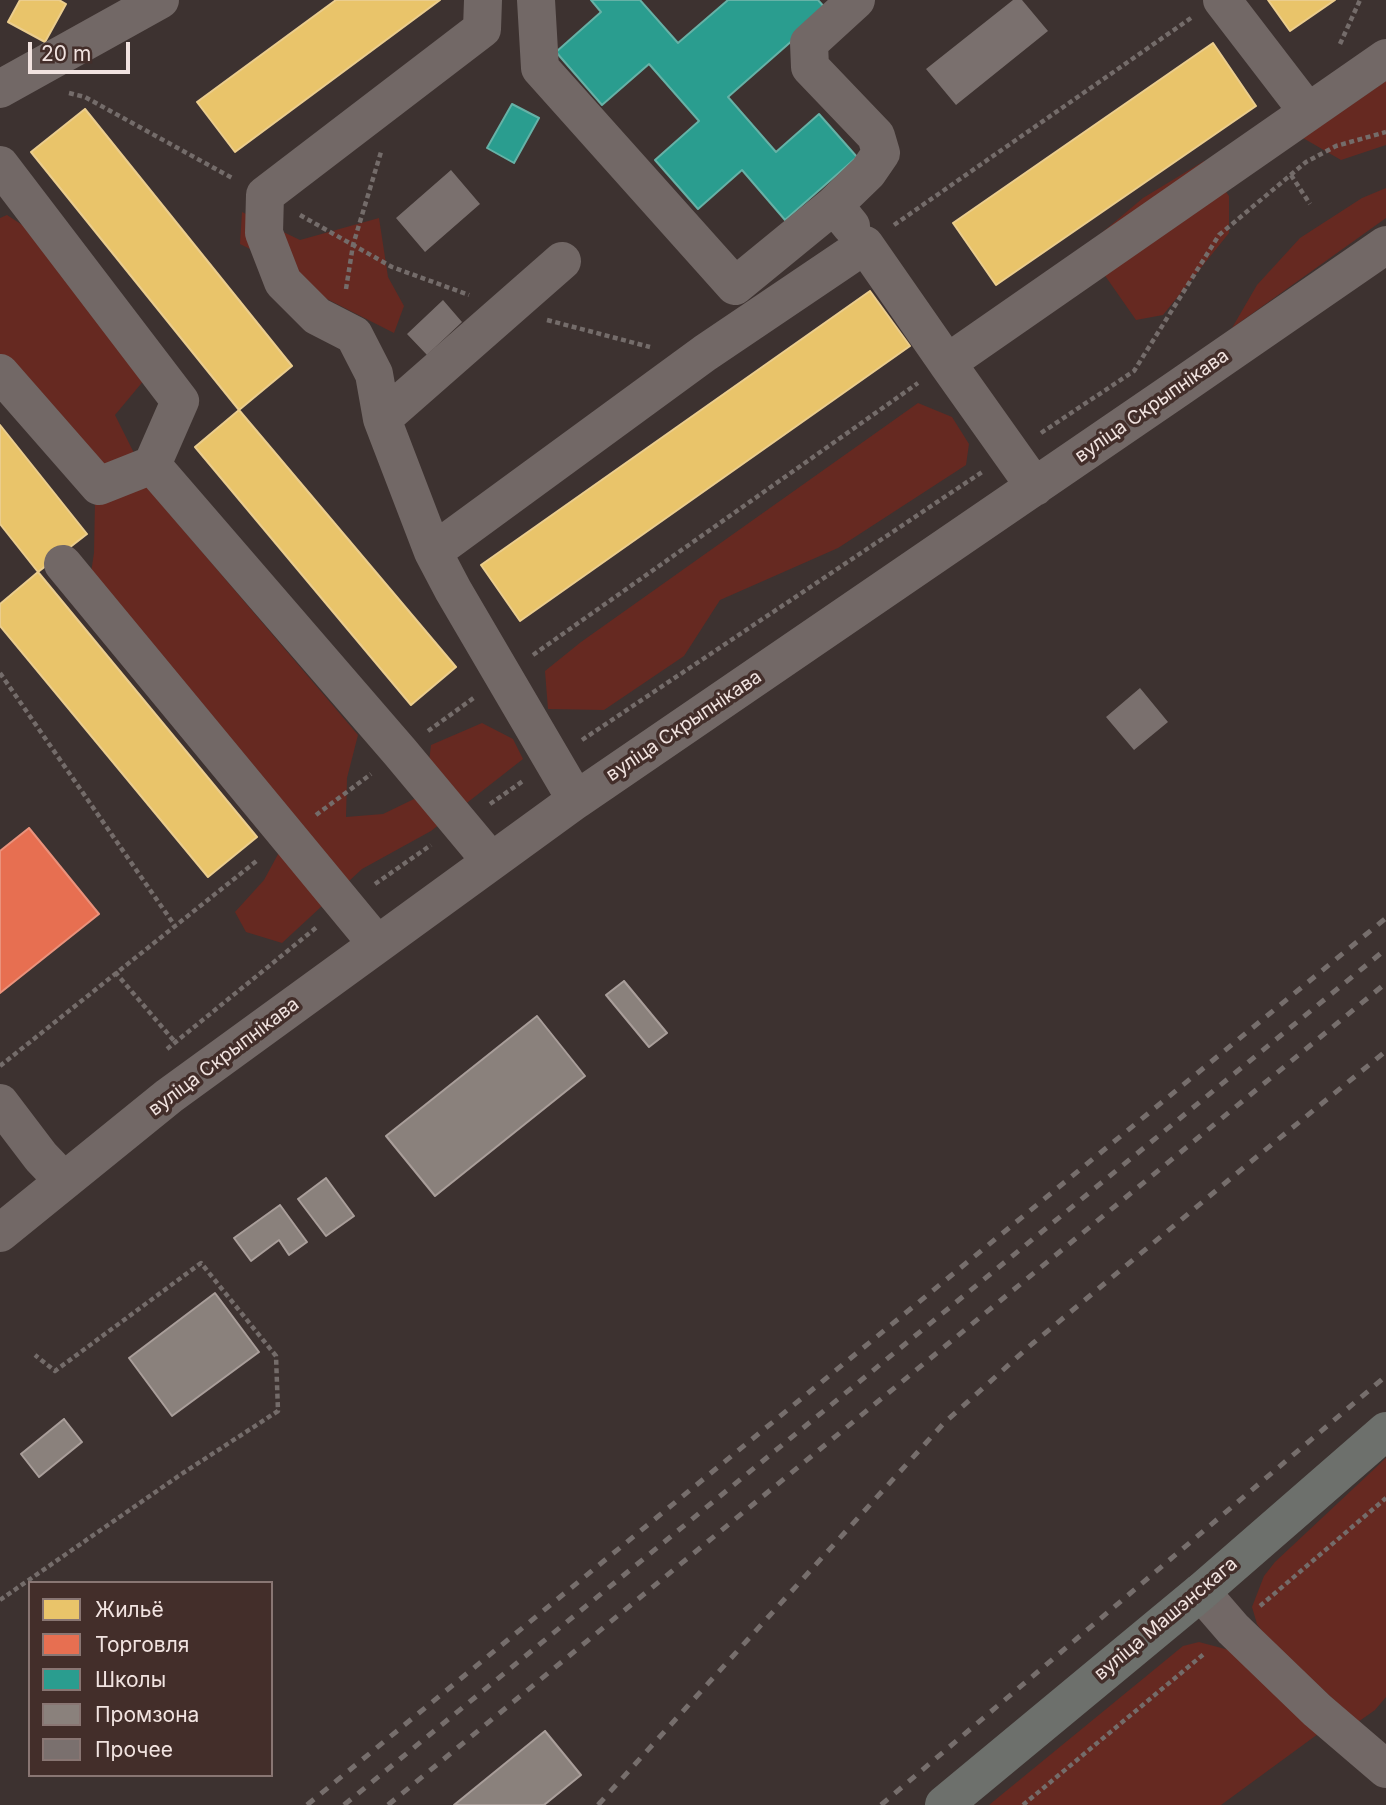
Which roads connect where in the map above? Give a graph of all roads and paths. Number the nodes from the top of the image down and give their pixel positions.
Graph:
1 (160, 0) edge
2 (483, 0) edge
3 (536, 0) edge
4 (856, 0) edge
5 (1209, 8) edge
6 (1386, 58) edge
7 (8, 85) edge
8 (396, 95) junction
9 (1308, 112) junction
10 (1386, 132) edge
11 (0, 165) edge
12 (1291, 175) junction
13 (265, 195) junction
14 (1310, 204) dead end
15 (834, 205) junction
16 (353, 245) junction
17 (865, 245) junction
18 (1386, 245) edge
19 (562, 261) dead end
20 (507, 309) junction
21 (354, 335) junction
22 (705, 353) junction
23 (947, 363) junction
24 (0, 373) edge
25 (382, 419) junction
26 (1010, 453) junction
27 (152, 466) junction
28 (1035, 487) junction
29 (433, 552) junction
30 (63, 564) dead end
31 (0, 673) edge
32 (503, 677) junction
33 (400, 752) junction
34 (552, 759) junction
35 (576, 800) junction
36 (461, 825) junction
37 (289, 835) junction
38 (491, 861) junction
39 (345, 904) junction
40 (175, 926) junction
41 (377, 944) junction
42 (115, 972) junction
43 (175, 1042) junction
44 (165, 1051) dead end
45 (0, 1066) edge
46 (0, 1104) edge
47 (63, 1180) junction
48 (0, 1233) edge
49 (35, 1355) dead end
50 (1386, 1431) edge
51 (1201, 1592) junction
52 (0, 1600) edge
53 (1386, 1769) edge
54 (944, 1805) edge

1 - 7 street
2 - 8 street
3 - 15 street
4 - 15 street
5 - 9 street
5 - 17 path
6 - 9 street
7 - 13 path
8 - 13 street
8 - 16 path
9 - 23 street
10 - 12 path
11 - 27 street
12 - 14 path
12 - 26 path
13 - 16 path
13 - 21 street
15 - 17 street
16 - 20 path
16 - 21 path
17 - 22 street
17 - 23 street
18 - 28 street, вуліца Скрыпнікава
19 - 20 street
20 - 22 path
20 - 25 street
21 - 25 street
22 - 29 street
23 - 26 street
23 - 32 path
24 - 27 street
25 - 29 street
26 - 28 street
26 - 34 path
27 - 33 street
28 - 35 street, вуліца Скрыпнікава
29 - 32 street
30 - 37 street
31 - 40 path
32 - 33 path
32 - 34 street
33 - 36 street
33 - 37 path
34 - 35 street
34 - 36 path
35 - 38 street, вуліца Скрыпнікава
36 - 38 street
36 - 39 path
37 - 39 street
37 - 40 path
38 - 41 street, вуліца Скрыпнікава
39 - 41 street
39 - 43 path
40 - 42 path
41 - 47 street, вуліца Скрыпнікава
42 - 43 path
42 - 45 path
43 - 44 path
46 - 47 street
47 - 48 street, вуліца Скрыпнікава
49 - 52 path
50 - 51 main road, вуліца Машэнскага
51 - 53 street
51 - 54 main road, вуліца Машэнскага

